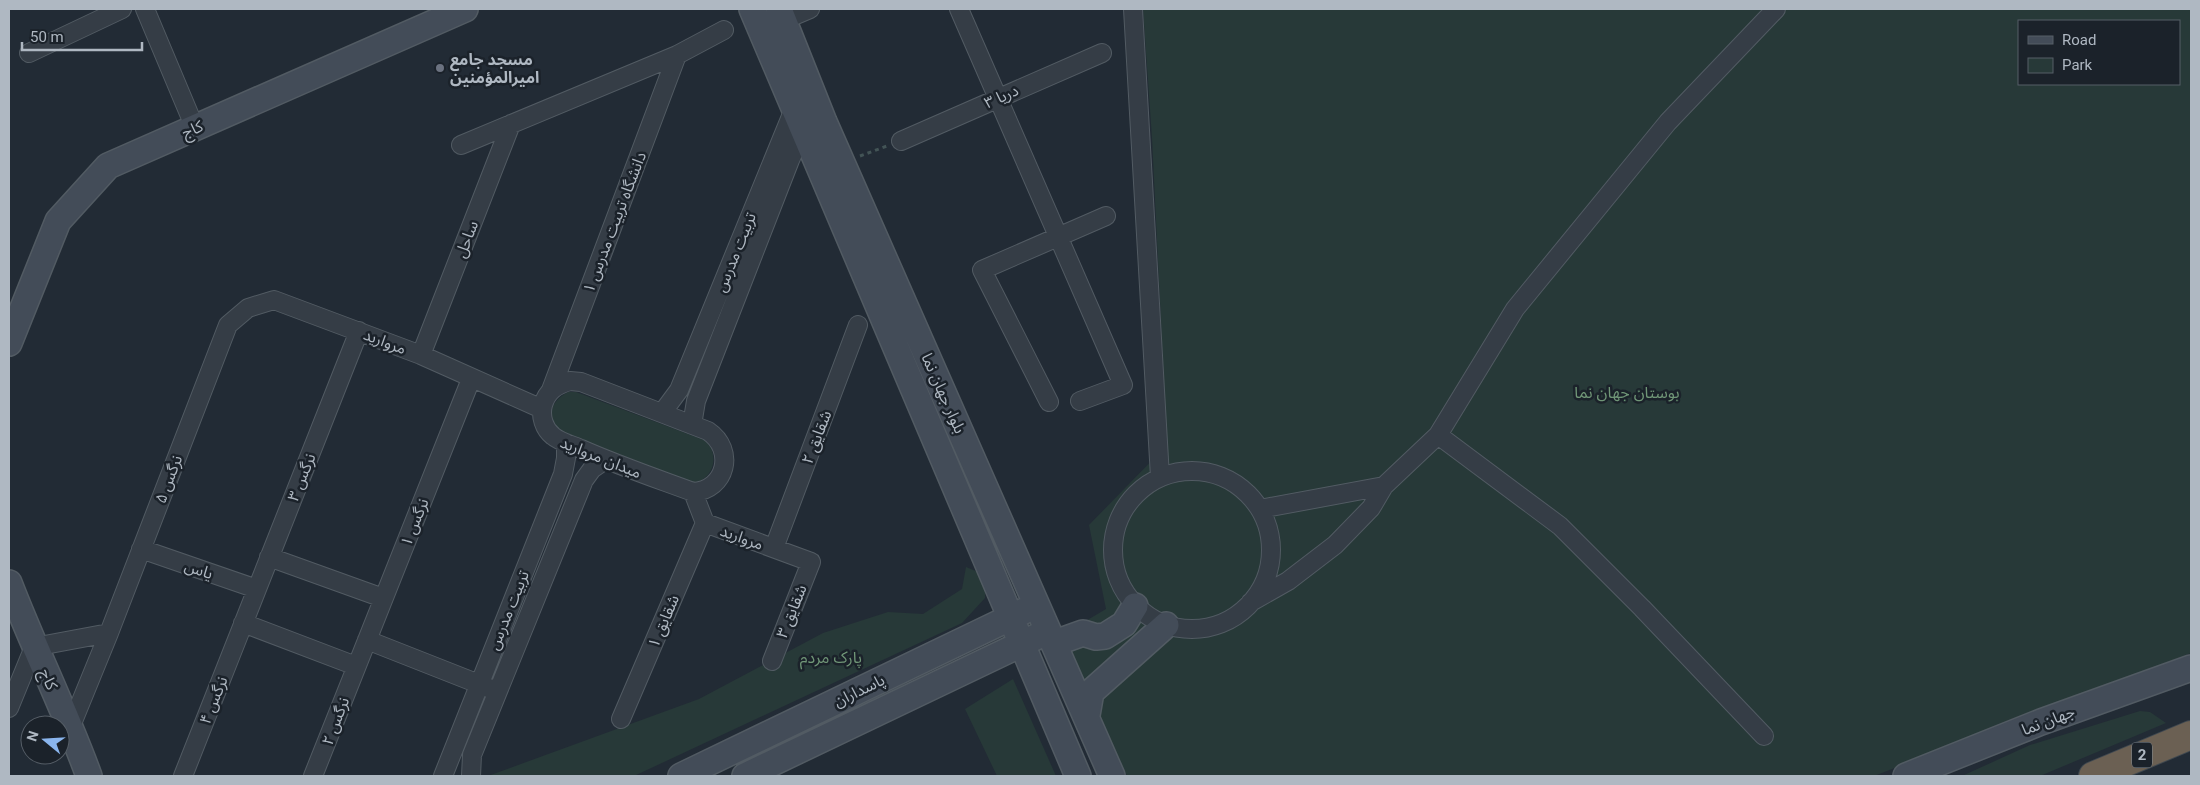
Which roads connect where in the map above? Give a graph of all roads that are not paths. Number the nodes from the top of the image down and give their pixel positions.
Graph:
1 (122, 9) edge
2 (145, 9) edge
3 (465, 9) edge
4 (752, 9) edge
5 (810, 9) edge
6 (959, 9) edge
7 (1133, 9) edge
8 (1776, 9) edge
9 (782, 14) edge
10 (724, 30) dead end
11 (1102, 53) dead end
12 (29, 54) dead end
13 (677, 55) junction
14 (998, 97) junction
15 (809, 115) junction
16 (511, 124) junction
17 (194, 128) junction
18 (902, 141) road end
19 (461, 145) dead end
20 (1106, 216) dead end
21 (1058, 237) junction
22 (228, 325) joint
23 (858, 325) dead end
24 (359, 331) junction
25 (9, 343) edge
26 (420, 355) junction
27 (471, 379) junction
28 (551, 390) junction
29 (1080, 401) dead end
30 (1049, 402) dead end
31 (542, 409) junction
32 (662, 413) junction
33 (692, 425) junction
34 (1438, 435) junction
35 (566, 443) junction
36 (605, 460) junction
37 (1160, 477) junction
38 (1384, 486) junction
39 (693, 492) junction
40 (1260, 509) junction
41 (705, 523) junction
42 (774, 548) junction
43 (141, 549) junction
44 (269, 557) junction
45 (811, 562) joint
46 (9, 583) edge
47 (257, 589) junction
48 (383, 598) junction
49 (1252, 602) junction
50 (1038, 604) junction
51 (1135, 606) junction
52 (1011, 618) junction
53 (243, 624) junction
54 (1166, 625) junction
55 (109, 633) junction
56 (1052, 637) junction
57 (366, 640) junction
58 (1022, 644) junction
59 (34, 647) junction
60 (772, 661) dead end
61 (356, 666) junction
62 (2191, 668) edge
63 (2191, 683) edge
64 (479, 684) junction
65 (498, 692) junction
66 (9, 708) edge
67 (1087, 715) junction
68 (621, 719) dead end
69 (71, 726) junction
70 (2191, 734) edge
71 (1764, 736) dead end
72 (89, 776) edge
73 (182, 776) edge
74 (313, 776) edge
75 (443, 776) edge
76 (471, 776) edge
77 (681, 776) edge
78 (745, 776) edge
79 (1078, 776) edge
80 (1112, 776) edge
81 (1906, 776) edge
82 (1940, 776) edge
83 (2094, 776) edge

1 - 12 street
2 - 17 street
3 - 17 street, کاج
4 - 15 street, بلوار جهان نما
5 - 9 street
6 - 14 street
7 - 37 street
8 - 34 street
9 - 15 street, بلوار جهان نما
10 - 13 street
11 - 14 street, دریا ۳
13 - 16 street
13 - 28 street, ۱ دانشگاه تربیت مدرس
14 - 18 street, دریا ۳
14 - 21 street
15 - 32 street, تربیت مدرس
15 - 33 street, تربیت مدرس
15 - 50 street, بلوار جهان نما
15 - 52 street, بلوار جهان نما
16 - 19 street
16 - 26 street, ساحل
17 - 25 street, کاج
20 - 21 street
21 - 29 street
21 - 30 street
22 - 24 street, مروارید
22 - 43 street, ۵ نرگس
23 - 42 street, شقایق ۲
24 - 26 street, مروارید
24 - 44 street, نرگس ۳
26 - 27 street, مروارید
27 - 31 street, مروارید
27 - 48 street, نرگس ۱
28 - 31 street
28 - 32 street
31 - 35 street, میدان مروارید
32 - 33 street
33 - 39 street
34 - 38 street
34 - 71 street
35 - 36 street, میدان مروارید
35 - 64 street, تربیت مدرس
36 - 39 street, میدان مروارید
36 - 65 street, تربیت مدرس
37 - 40 street
37 - 51 street
38 - 40 street
38 - 49 street
39 - 41 street, مروارید
40 - 49 street
41 - 42 street, مروارید
41 - 68 street, شقایق ۱
42 - 45 street, مروارید
43 - 47 street, یاس
43 - 55 street, ۵ نرگس
44 - 47 street, نرگس ۳
44 - 48 street
45 - 60 street, شقایق ۳
46 - 59 street, کاج
47 - 53 street, نرگس ۳
48 - 57 street, نرگس ۱
49 - 54 street
50 - 52 street, پاسداران
50 - 56 street, بلوار جهان نما
51 - 54 street
51 - 56 street, پاسداران
52 - 58 street, بلوار جهان نما
52 - 77 street, پاسداران
53 - 61 street
53 - 73 street, نرگس ۴
54 - 67 street
55 - 59 street
55 - 69 street, ۵ نرگس
56 - 58 street, پاسداران
56 - 67 street, بلوار جهان نما
57 - 61 street, نرگس ۱
57 - 64 street
58 - 78 street, پاسداران
58 - 79 street, بلوار جهان نما
59 - 66 street
59 - 69 street, کاج
61 - 74 street, نرگس ۲
62 - 81 street, جهان نما
63 - 82 street, جهان نما
64 - 65 street
64 - 75 street, تربیت مدرس
65 - 76 street, تربیت مدرس
67 - 80 street, بلوار جهان نما
69 - 72 street, کاج
70 - 83 highway, 2

